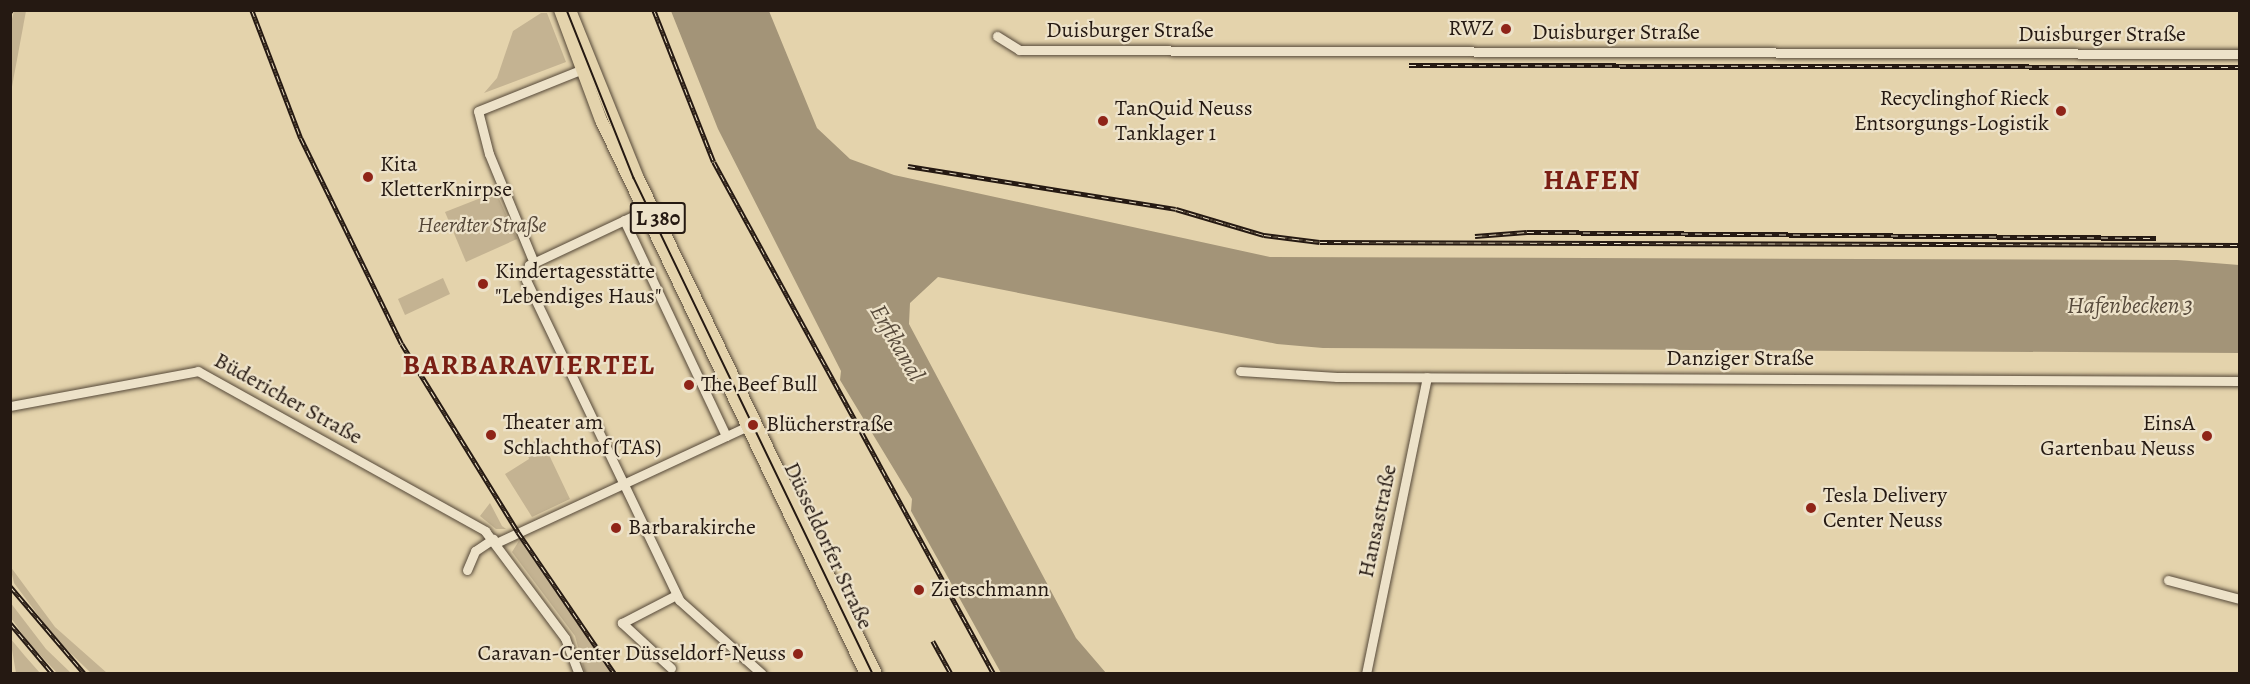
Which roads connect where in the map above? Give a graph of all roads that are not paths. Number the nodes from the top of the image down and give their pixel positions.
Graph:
1 (560, 10) edge
2 (570, 10) edge
3 (997, 36) dead end
4 (2240, 54) edge
5 (585, 68) junction
6 (648, 209) junction
7 (624, 220) junction
8 (534, 262) junction
9 (1240, 371) dead end
10 (1427, 377) junction
11 (2240, 381) edge
12 (10, 406) edge
13 (752, 423) junction
14 (726, 436) junction
15 (624, 483) junction
16 (494, 541) junction
17 (467, 570) dead end
18 (2168, 580) dead end
19 (676, 595) junction
20 (2240, 599) edge
21 (671, 668) dead end
22 (873, 673) edge
23 (579, 674) edge
24 (762, 674) edge
25 (1366, 674) edge

1 - 5 main road, Düsseldorfer Straße / L 380
2 - 5 main road, Düsseldorfer Straße / L 380
3 - 4 street, Duisburger Straße
5 - 6 main road, Düsseldorfer Straße / L 380
5 - 8 street
6 - 7 street
6 - 13 main road, Düsseldorfer Straße / L 380
7 - 8 street
7 - 14 street
8 - 15 street
9 - 10 street, Danziger Straße
10 - 11 street, Danziger Straße
10 - 25 street, Hansastraße
12 - 16 street, Büdericher Straße
13 - 14 street
13 - 22 main road, Düsseldorfer Straße / L 380
14 - 15 street
15 - 16 street
15 - 19 street
16 - 17 street
16 - 23 street, Büdericher Straße
18 - 20 street
19 - 21 street
19 - 24 street

